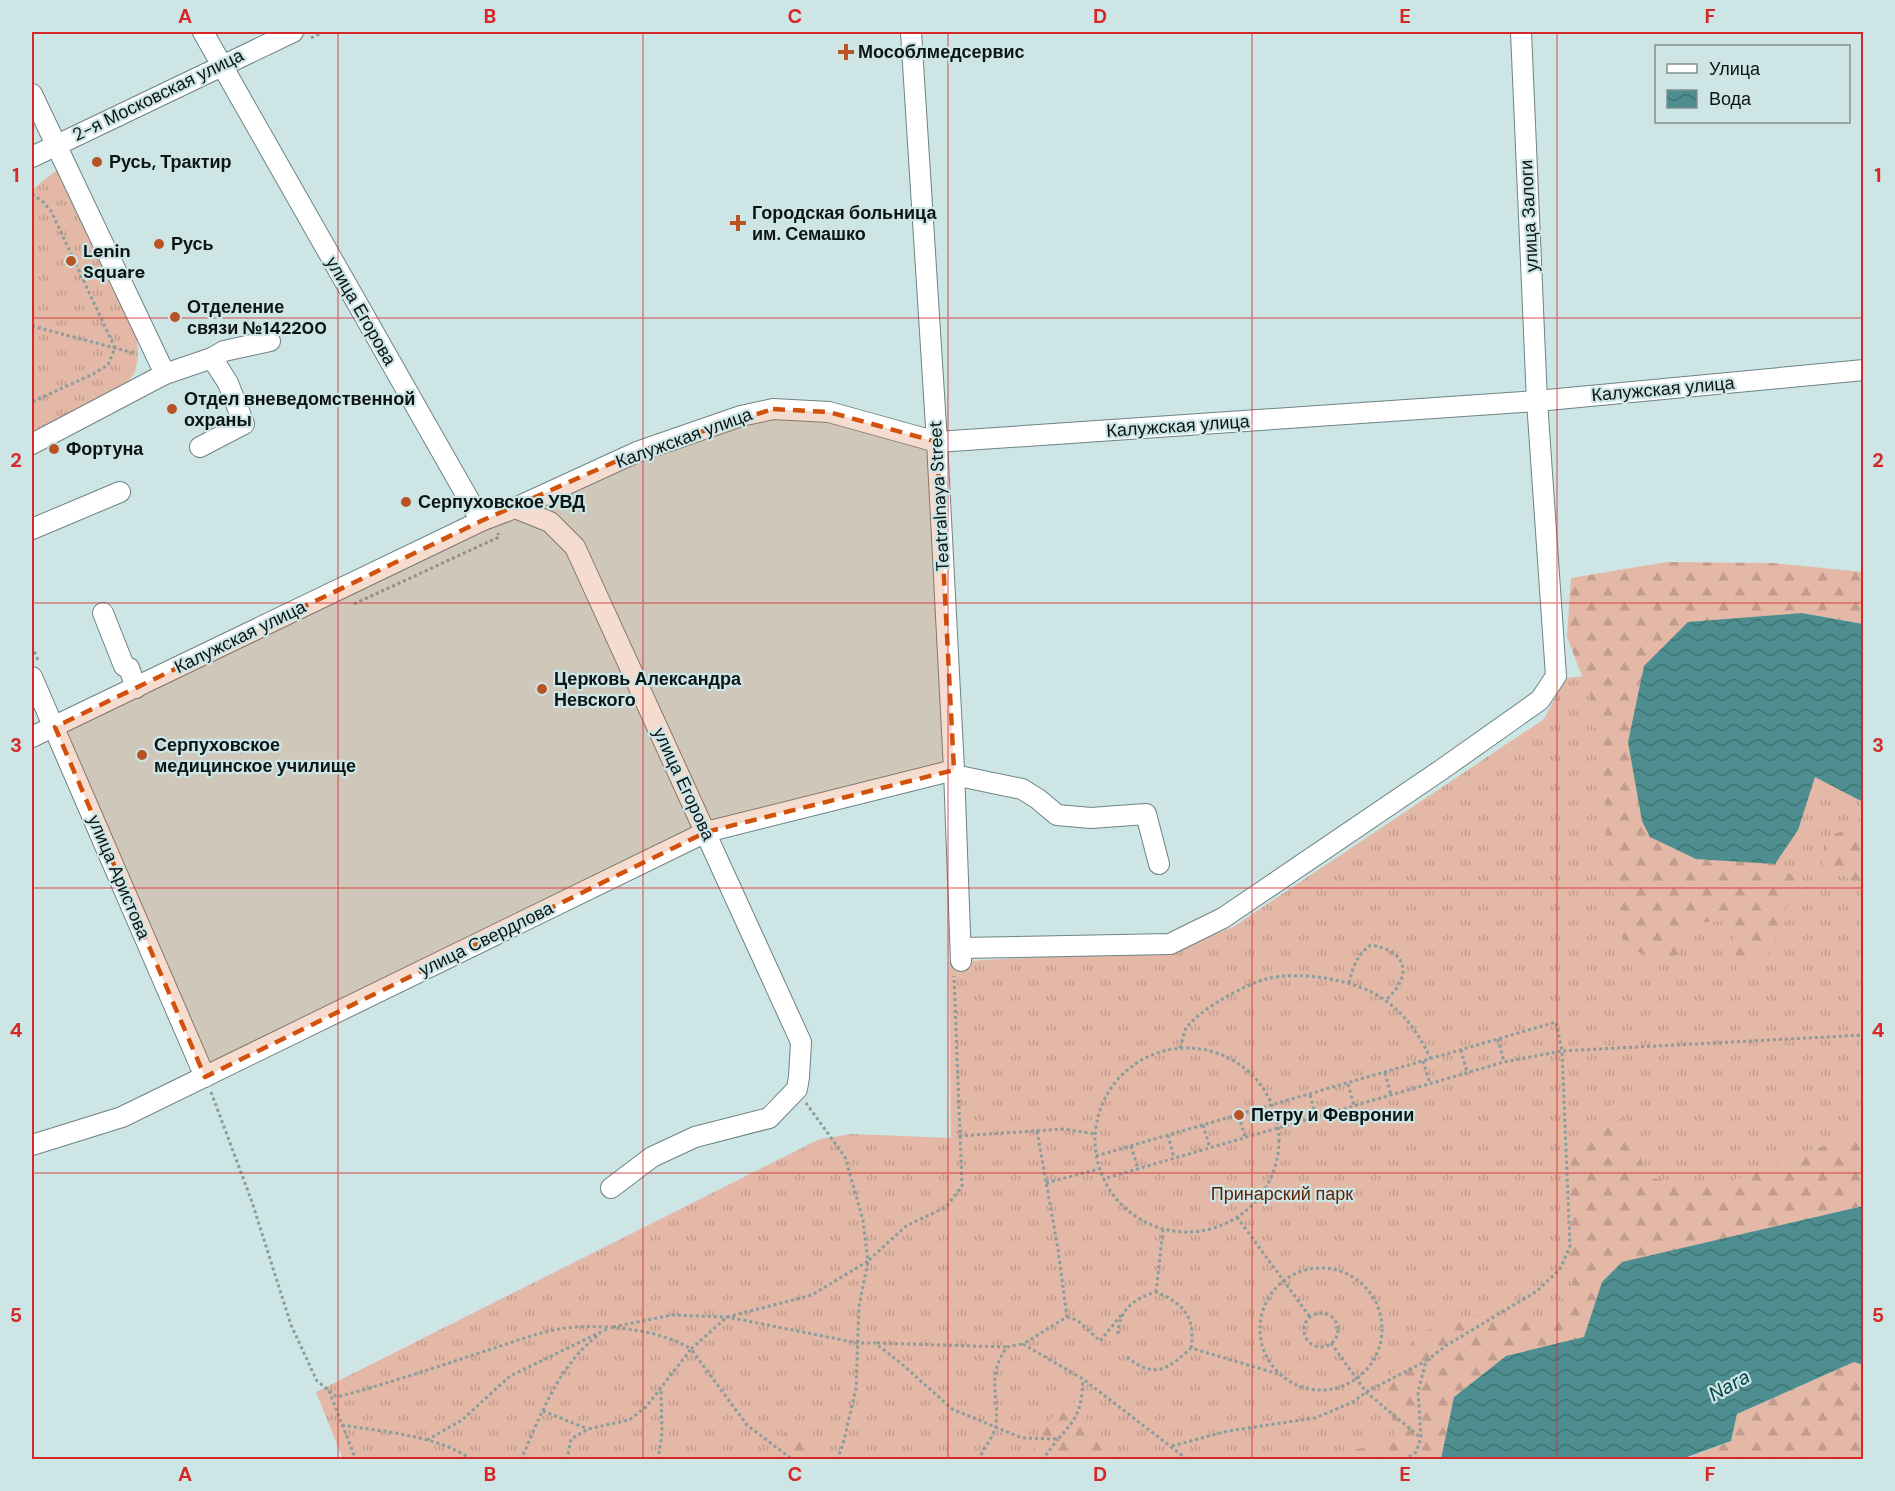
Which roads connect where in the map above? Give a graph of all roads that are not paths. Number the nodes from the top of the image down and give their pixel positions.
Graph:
1 (203, 32) edge
2 (293, 32) edge
3 (911, 32) edge
4 (1521, 32) edge
5 (221, 64) junction
6 (32, 94) edge
7 (57, 145) junction
8 (32, 157) edge
9 (270, 341) dead end
10 (212, 358) junction
11 (162, 367) junction
12 (1863, 370) edge
13 (1537, 401) junction
14 (937, 442) junction
15 (32, 444) edge
16 (200, 447) dead end
17 (120, 492) dead end
18 (515, 508) junction
19 (481, 521) junction
20 (32, 529) edge
21 (103, 613) dead end
22 (32, 677) edge
23 (136, 688) junction
24 (55, 727) junction
25 (32, 737) edge
26 (954, 772) junction
27 (706, 832) junction
28 (1159, 864) dead end
29 (961, 954) joint
30 (205, 1077) junction
31 (32, 1145) edge
32 (611, 1188) dead end

1 - 5 street, улица Егорова
2 - 5 street, 2-я Московская улица
3 - 14 street, Teatralnaya Street
4 - 13 street, улица Залоги
5 - 7 street, 2-я Московская улица
5 - 19 street, улица Егорова
6 - 7 street
7 - 8 street, 2-я Московская улица
7 - 11 street
9 - 10 street
10 - 11 street
10 - 16 street
11 - 15 street
12 - 13 street, Калужская улица
13 - 14 street, Калужская улица
13 - 29 street, улица Залоги
14 - 18 street, Калужская улица
14 - 26 street, Teatralnaya Street
17 - 20 street
18 - 19 street
18 - 27 street, улица Егорова
19 - 23 street, Калужская улица
21 - 23 street
22 - 24 street, улица Аристова
23 - 24 street, Калужская улица
24 - 25 street, Калужская улица
24 - 30 street, улица Аристова
26 - 27 street, улица Свердлова
26 - 28 street
26 - 29 street, Teatralnaya Street
27 - 30 street, улица Свердлова
27 - 32 street, улица Егорова
30 - 31 street, улица Свердлова

